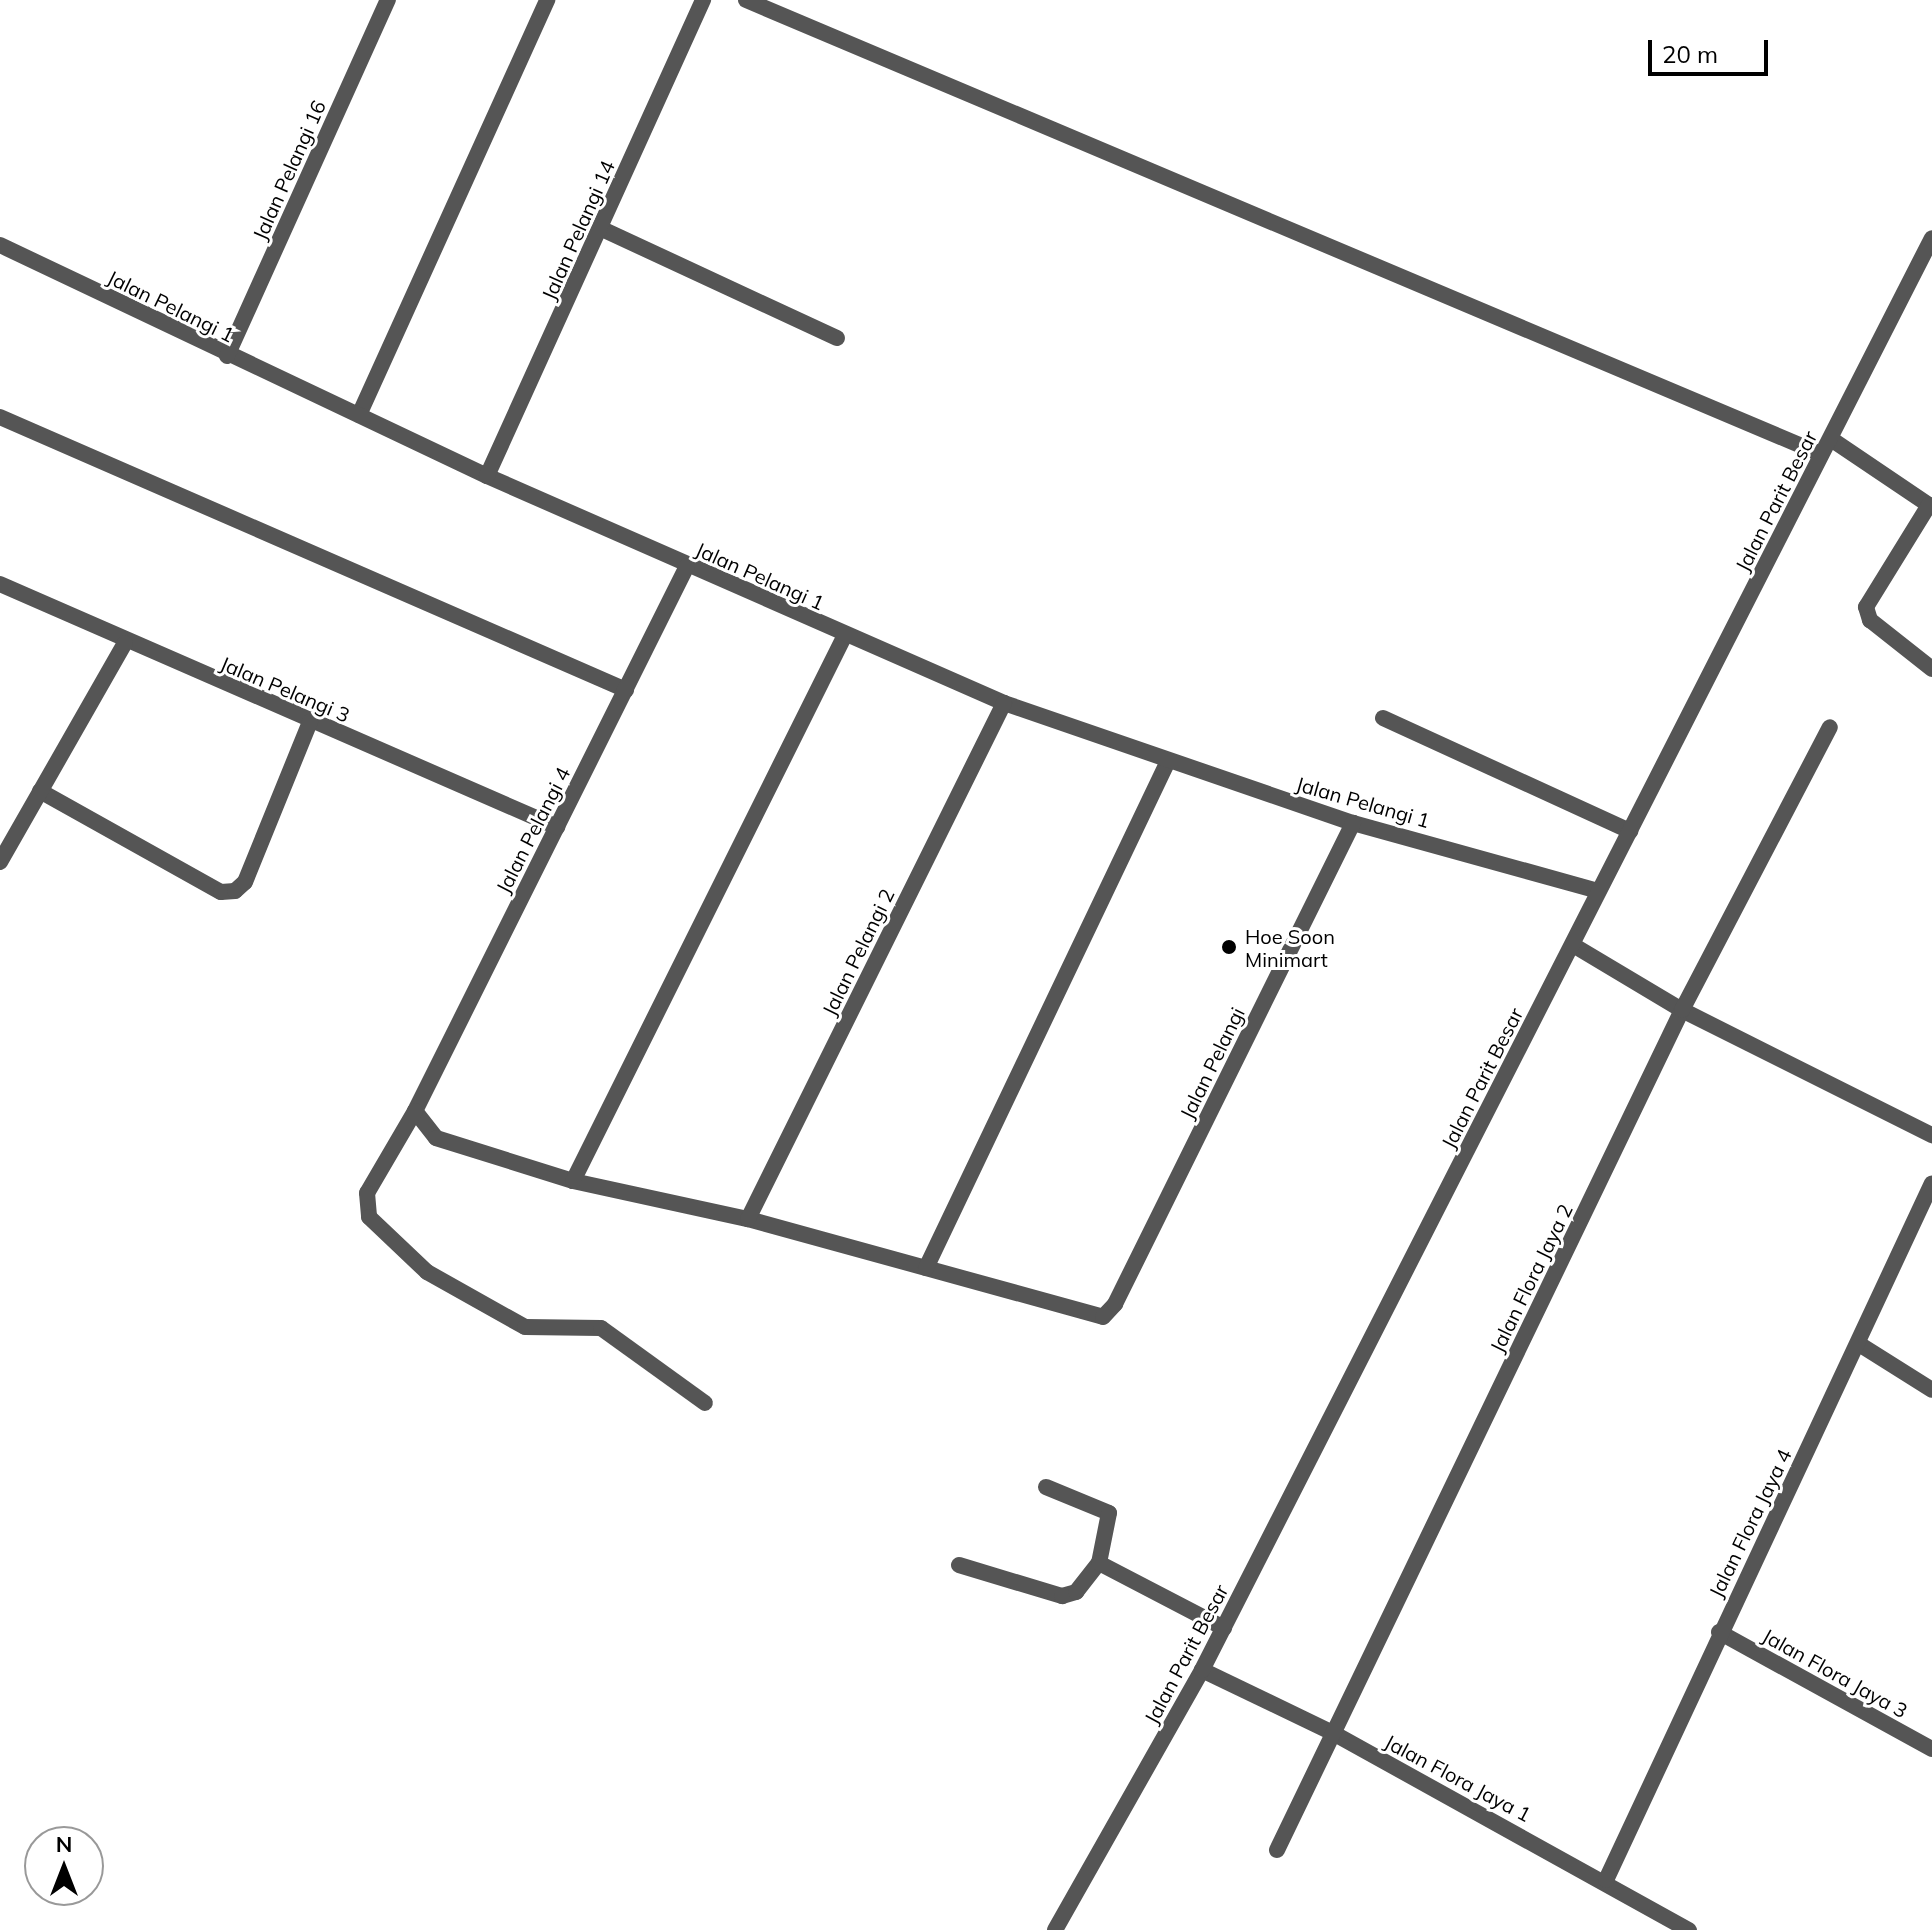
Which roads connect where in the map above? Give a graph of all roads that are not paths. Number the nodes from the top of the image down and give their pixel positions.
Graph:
1 (388, 0) edge
2 (547, 0) edge
3 (703, 0) edge
4 (746, 0) edge
5 (602, 229) junction
6 (1932, 238) edge
7 (1, 249) edge
8 (837, 338) dead end
9 (227, 356) junction
10 (359, 415) junction
11 (0, 417) edge
12 (1831, 439) junction
13 (1821, 454) junction
14 (487, 476) junction
15 (1931, 506) edge
16 (687, 566) junction
17 (0, 584) edge
18 (845, 635) junction
19 (125, 643) junction
20 (1932, 669) edge
21 (626, 690) junction
22 (1004, 703) junction
23 (1383, 718) dead end
24 (310, 722) junction
25 (1830, 727) dead end
26 (1168, 761) junction
27 (40, 791) junction
28 (1353, 823) junction
29 (557, 827) junction
30 (1630, 831) junction
31 (0, 862) edge
32 (1598, 891) junction
33 (1573, 945) junction
34 (1682, 1010) junction
35 (415, 1111) junction
36 (1932, 1135) edge
37 (573, 1181) junction
38 (1932, 1183) edge
39 (748, 1219) junction
40 (926, 1268) junction
41 (1859, 1344) junction
42 (1932, 1390) edge
43 (705, 1403) dead end
44 (1046, 1487) dead end
45 (1099, 1563) junction
46 (959, 1565) dead end
47 (1224, 1628) junction
48 (1719, 1632) junction
49 (1202, 1670) junction
50 (1333, 1733) junction
51 (1932, 1749) edge
52 (1277, 1850) dead end
53 (1606, 1880) junction
54 (1055, 1930) edge
55 (1689, 1930) edge

1 - 9 street, Jalan Pelangi 16
2 - 10 street
3 - 5 street, Jalan Pelangi 14
4 - 13 street
5 - 8 street
5 - 14 street, Jalan Pelangi 14
6 - 12 street, Jalan Parit Besar
7 - 9 street, Jalan Pelangi 1
9 - 10 street, Jalan Pelangi 1
10 - 14 street, Jalan Pelangi 1
11 - 21 street
12 - 13 street, Jalan Parit Besar
12 - 15 street
13 - 30 street, Jalan Parit Besar
14 - 16 street, Jalan Pelangi 1
15 - 20 street
16 - 18 street, Jalan Pelangi 1
16 - 21 street, Jalan Pelangi 4
17 - 19 street, Jalan Pelangi 3
18 - 22 street, Jalan Pelangi 1
18 - 37 street
19 - 24 street, Jalan Pelangi 3
19 - 27 street
21 - 29 street, Jalan Pelangi 4
22 - 26 street, Jalan Pelangi 1
22 - 39 street, Jalan Pelangi 2
23 - 30 street
24 - 27 street
24 - 29 street, Jalan Pelangi 3
25 - 34 street, Jalan Flora Jaya 2
26 - 28 street, Jalan Pelangi 1
26 - 40 street
27 - 31 street
28 - 32 street, Jalan Pelangi 1
28 - 40 street, Jalan Pelangi
29 - 35 street, Jalan Pelangi 4
30 - 32 street, Jalan Parit Besar
32 - 33 street, Jalan Parit Besar
33 - 34 street
33 - 47 street, Jalan Parit Besar
34 - 36 street
34 - 50 street, Jalan Flora Jaya 2
35 - 37 street
35 - 43 street, Jalan Pelangi 4
37 - 39 street
38 - 41 street, Jalan Flora Jaya 4
39 - 40 street
41 - 42 street
41 - 48 street, Jalan Flora Jaya 4
44 - 45 street
45 - 46 street
45 - 47 street
47 - 49 street, Jalan Parit Besar
48 - 51 street, Jalan Flora Jaya 3
48 - 53 street, Jalan Flora Jaya 4
49 - 50 street, Jalan Flora Jaya 1
49 - 54 street, Jalan Parit Besar
50 - 52 street, Jalan Flora Jaya 2
50 - 53 street, Jalan Flora Jaya 1
53 - 55 street, Jalan Flora Jaya 1

